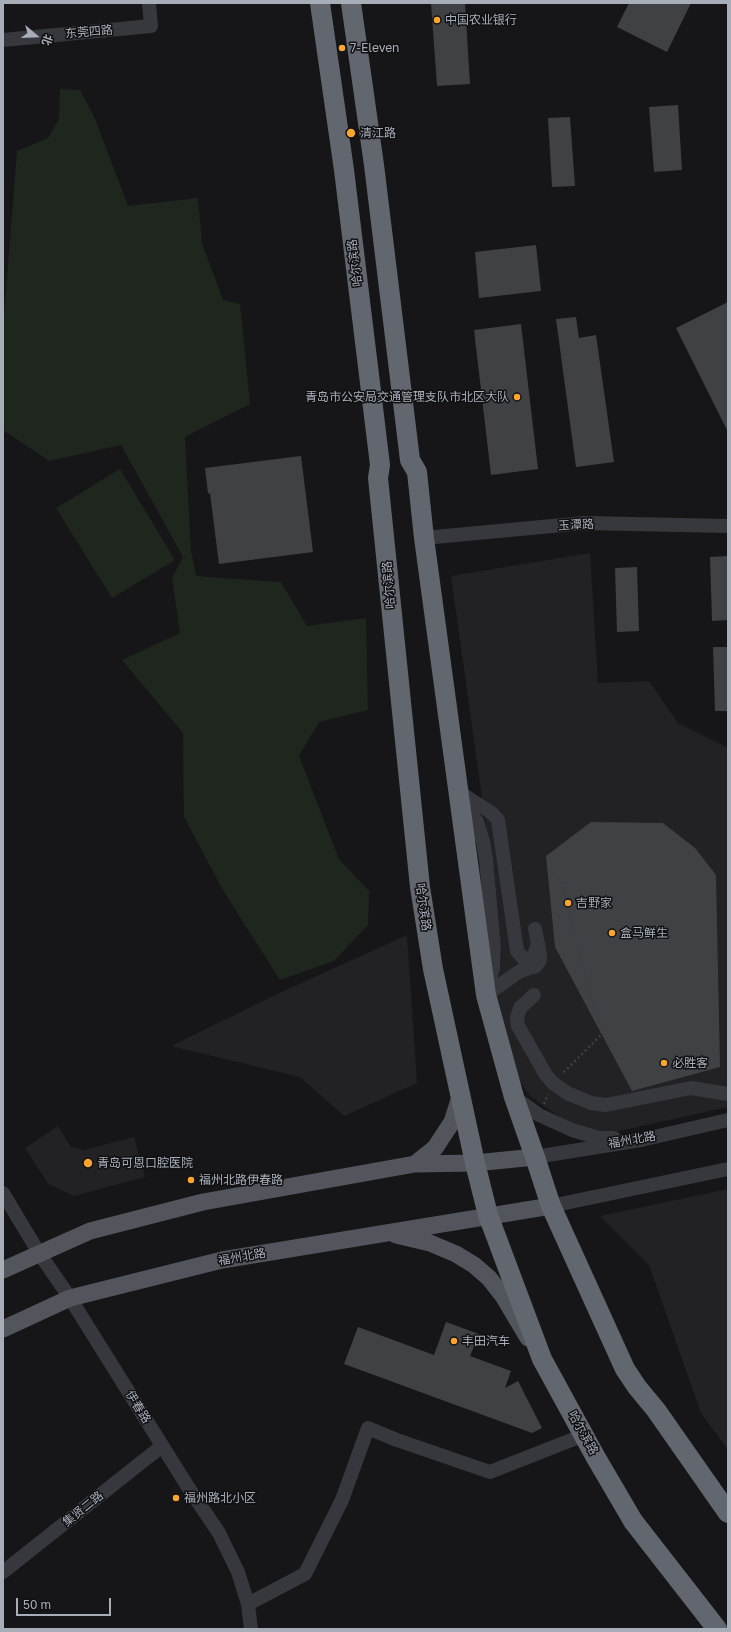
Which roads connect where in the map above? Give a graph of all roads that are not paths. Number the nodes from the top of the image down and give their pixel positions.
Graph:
1 (149, 3) edge
2 (320, 3) edge
3 (351, 3) edge
4 (3, 40) edge
5 (728, 526) edge
6 (424, 538) junction
7 (459, 798) junction
8 (535, 929) dead end
9 (538, 944) junction
10 (486, 995) junction
11 (534, 995) dead end
12 (728, 1094) edge
13 (460, 1097) junction
14 (514, 1097) junction
15 (728, 1120) edge
16 (641, 1140) junction
17 (535, 1157) junction
18 (415, 1164) junction
19 (475, 1164) junction
20 (728, 1169) edge
21 (3, 1193) edge
22 (551, 1206) junction
23 (488, 1215) junction
24 (390, 1233) junction
25 (39, 1253) junction
26 (3, 1270) edge
27 (70, 1298) junction
28 (3, 1329) edge
29 (542, 1359) junction
30 (584, 1435) junction
31 (162, 1446) junction
32 (728, 1513) edge
33 (3, 1572) edge
34 (248, 1604) junction
35 (251, 1629) edge
36 (717, 1629) edge

1 - 4 street, 东莞四路
2 - 13 highway, 哈尔滨路
3 - 6 highway
5 - 6 street, 玉潭路
6 - 7 highway
7 - 9 street
7 - 10 highway
8 - 9 street
9 - 10 street
10 - 14 highway
11 - 12 street
13 - 18 main road
13 - 19 highway, 哈尔滨路
14 - 16 street
14 - 17 highway
15 - 16 street, 福州北路
16 - 17 street, 福州北路
17 - 19 main road
17 - 22 highway
18 - 19 main road
18 - 25 main road
19 - 23 highway, 哈尔滨路
20 - 22 street
21 - 25 street, 伊春路
22 - 23 main road, 福州北路
22 - 32 highway
23 - 24 main road, 福州北路
23 - 29 highway, 哈尔滨路
24 - 27 main road, 福州北路
24 - 29 main road
25 - 26 main road
25 - 27 street, 伊春路
27 - 28 main road, 福州北路
27 - 31 street, 伊春路
29 - 30 highway, 哈尔滨路
30 - 34 street
30 - 36 highway, 哈尔滨路
31 - 33 street, 集贤二路
31 - 34 street, 伊春路
34 - 35 street, 伊春路

